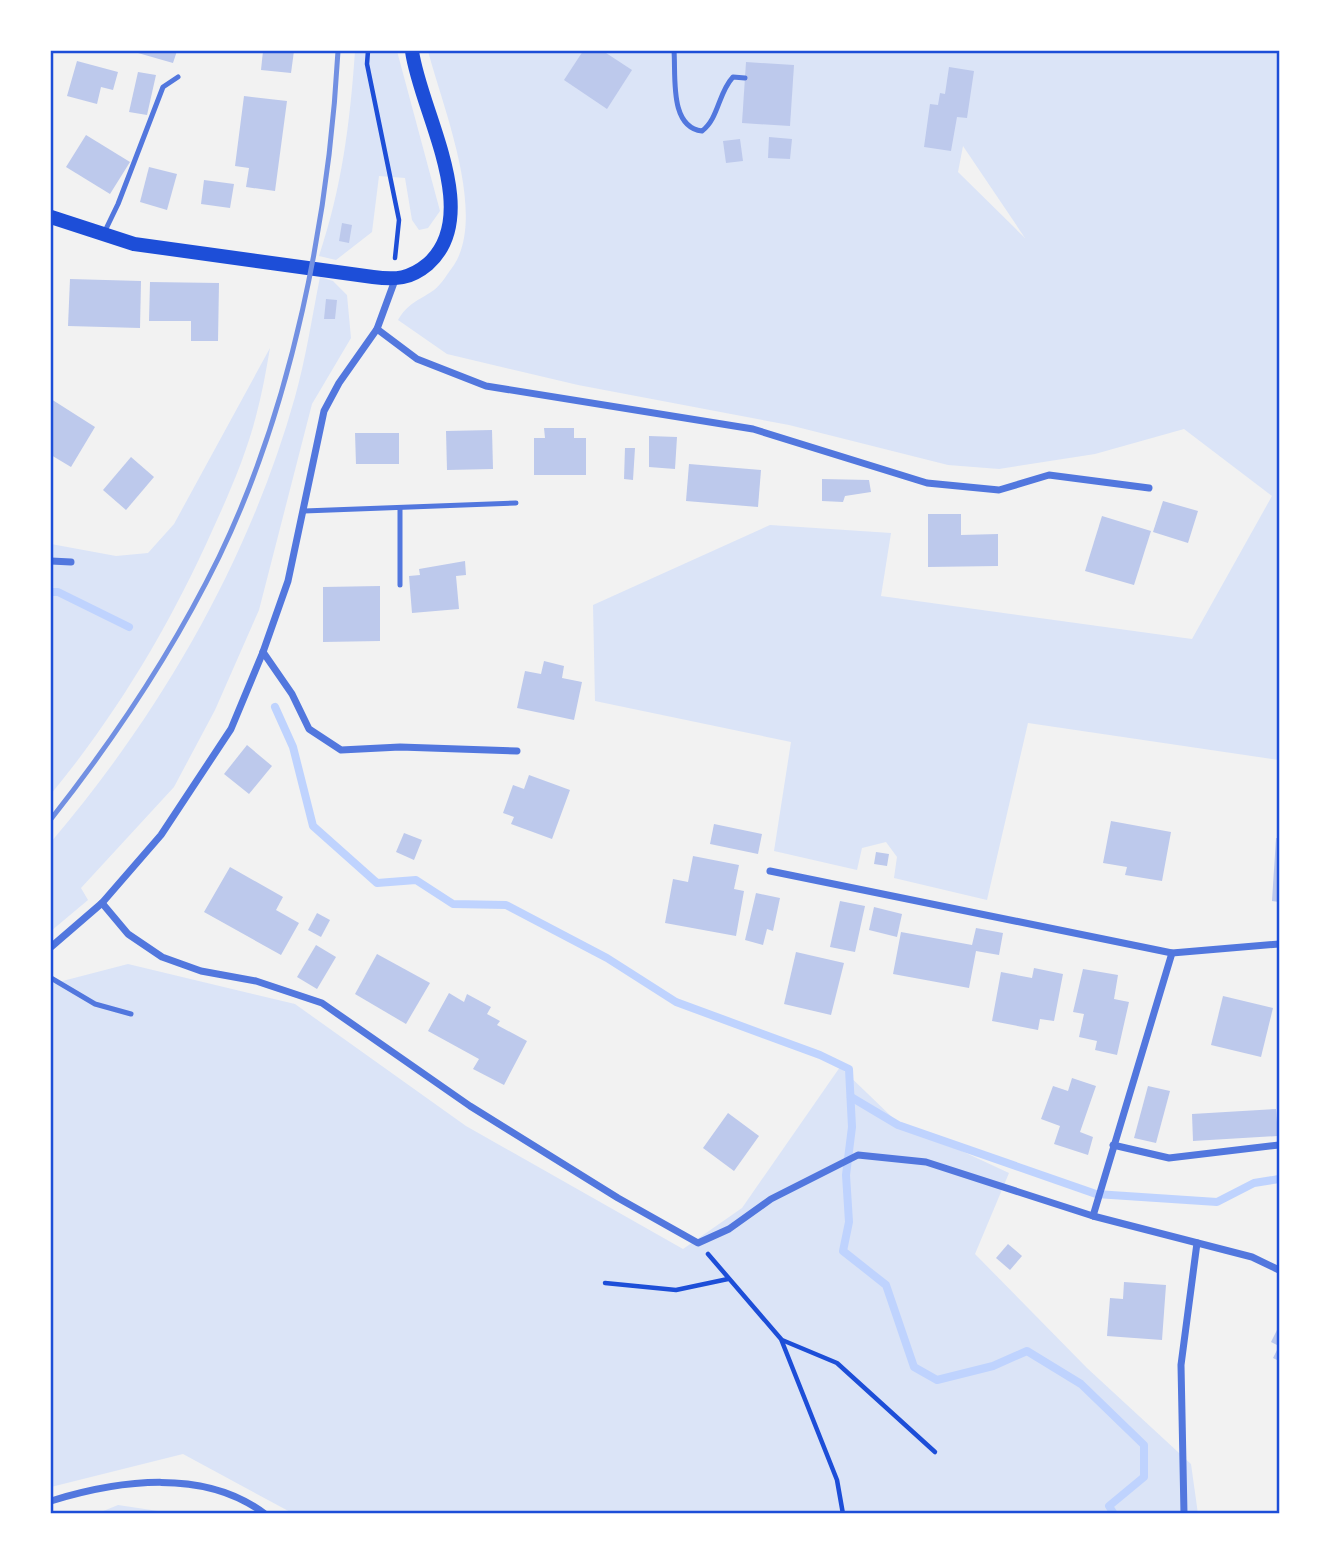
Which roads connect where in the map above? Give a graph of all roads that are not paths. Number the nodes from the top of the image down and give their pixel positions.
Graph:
1 (412, 51) edge
2 (674, 51) edge
3 (178, 77) dead end
4 (745, 78) dead end
5 (51, 217) edge
6 (103, 236) junction
7 (395, 279) junction
8 (377, 329) junction
9 (1149, 488) dead end
10 (516, 503) dead end
11 (400, 508) junction
12 (304, 511) junction
13 (51, 561) edge
14 (71, 562) dead end
15 (400, 585) dead end
16 (263, 652) junction
17 (517, 751) dead end
18 (770, 871) dead end
19 (102, 903) junction
20 (1279, 944) edge
21 (51, 947) edge
22 (1172, 953) junction
23 (51, 978) edge
24 (131, 1014) dead end
25 (1113, 1145) junction
26 (1279, 1145) edge
27 (1093, 1216) junction
28 (1197, 1243) junction
29 (1279, 1270) edge
30 (51, 1501) edge
31 (265, 1514) edge
32 (1184, 1514) edge

1 - 7 main road
2 - 4 lane
3 - 6 lane
5 - 6 main road
6 - 7 main road
7 - 8 street
8 - 9 street
8 - 12 street
10 - 11 lane
11 - 12 lane
11 - 15 lane
12 - 16 street
13 - 14 street
16 - 17 street
16 - 19 street
18 - 22 street
19 - 21 street
19 - 27 street
20 - 22 street
22 - 25 street
23 - 24 lane
25 - 26 street
25 - 27 street
27 - 28 street
28 - 29 street
28 - 32 street
30 - 31 street

